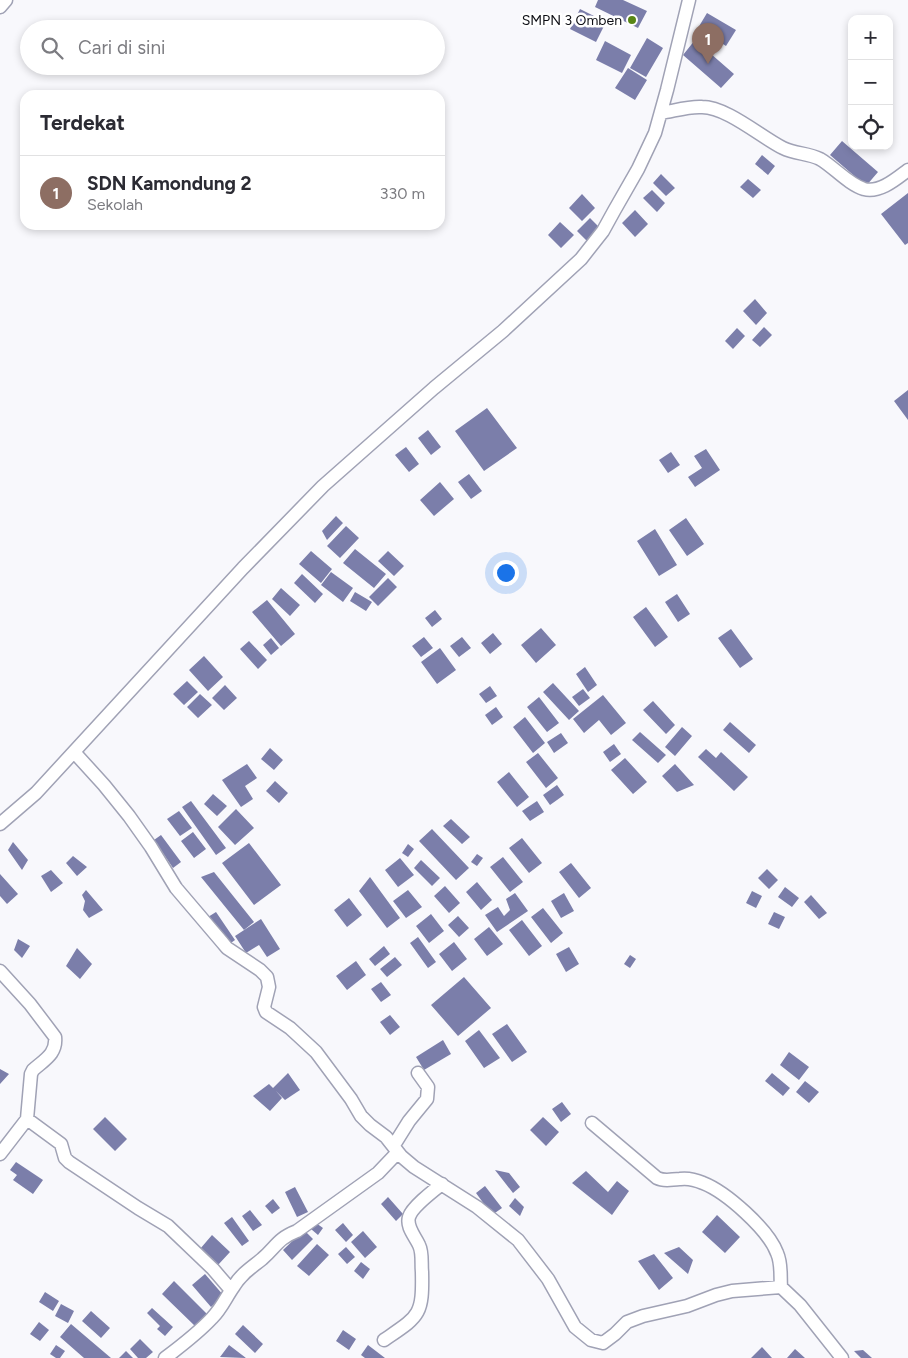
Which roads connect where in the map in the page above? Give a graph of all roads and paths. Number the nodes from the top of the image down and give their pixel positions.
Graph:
1 (6, 0) edge
2 (689, 0) edge
3 (0, 7) edge
4 (661, 113) junction
5 (908, 170) edge
6 (74, 752) junction
7 (0, 824) edge
8 (0, 971) edge
9 (418, 1073) dead end
10 (27, 1119) junction
11 (592, 1123) dead end
12 (396, 1148) junction
13 (1, 1151) edge
14 (442, 1184) junction
15 (781, 1287) junction
16 (231, 1290) junction
17 (384, 1340) dead end
18 (165, 1358) edge
19 (842, 1358) edge

1 - 3 street
2 - 4 street
4 - 5 street
4 - 6 street
6 - 7 street
6 - 12 street
8 - 10 street
9 - 12 street
10 - 13 street
10 - 16 street
11 - 15 street
12 - 14 street
12 - 16 street
14 - 15 street
14 - 17 street
15 - 19 street
16 - 18 street

